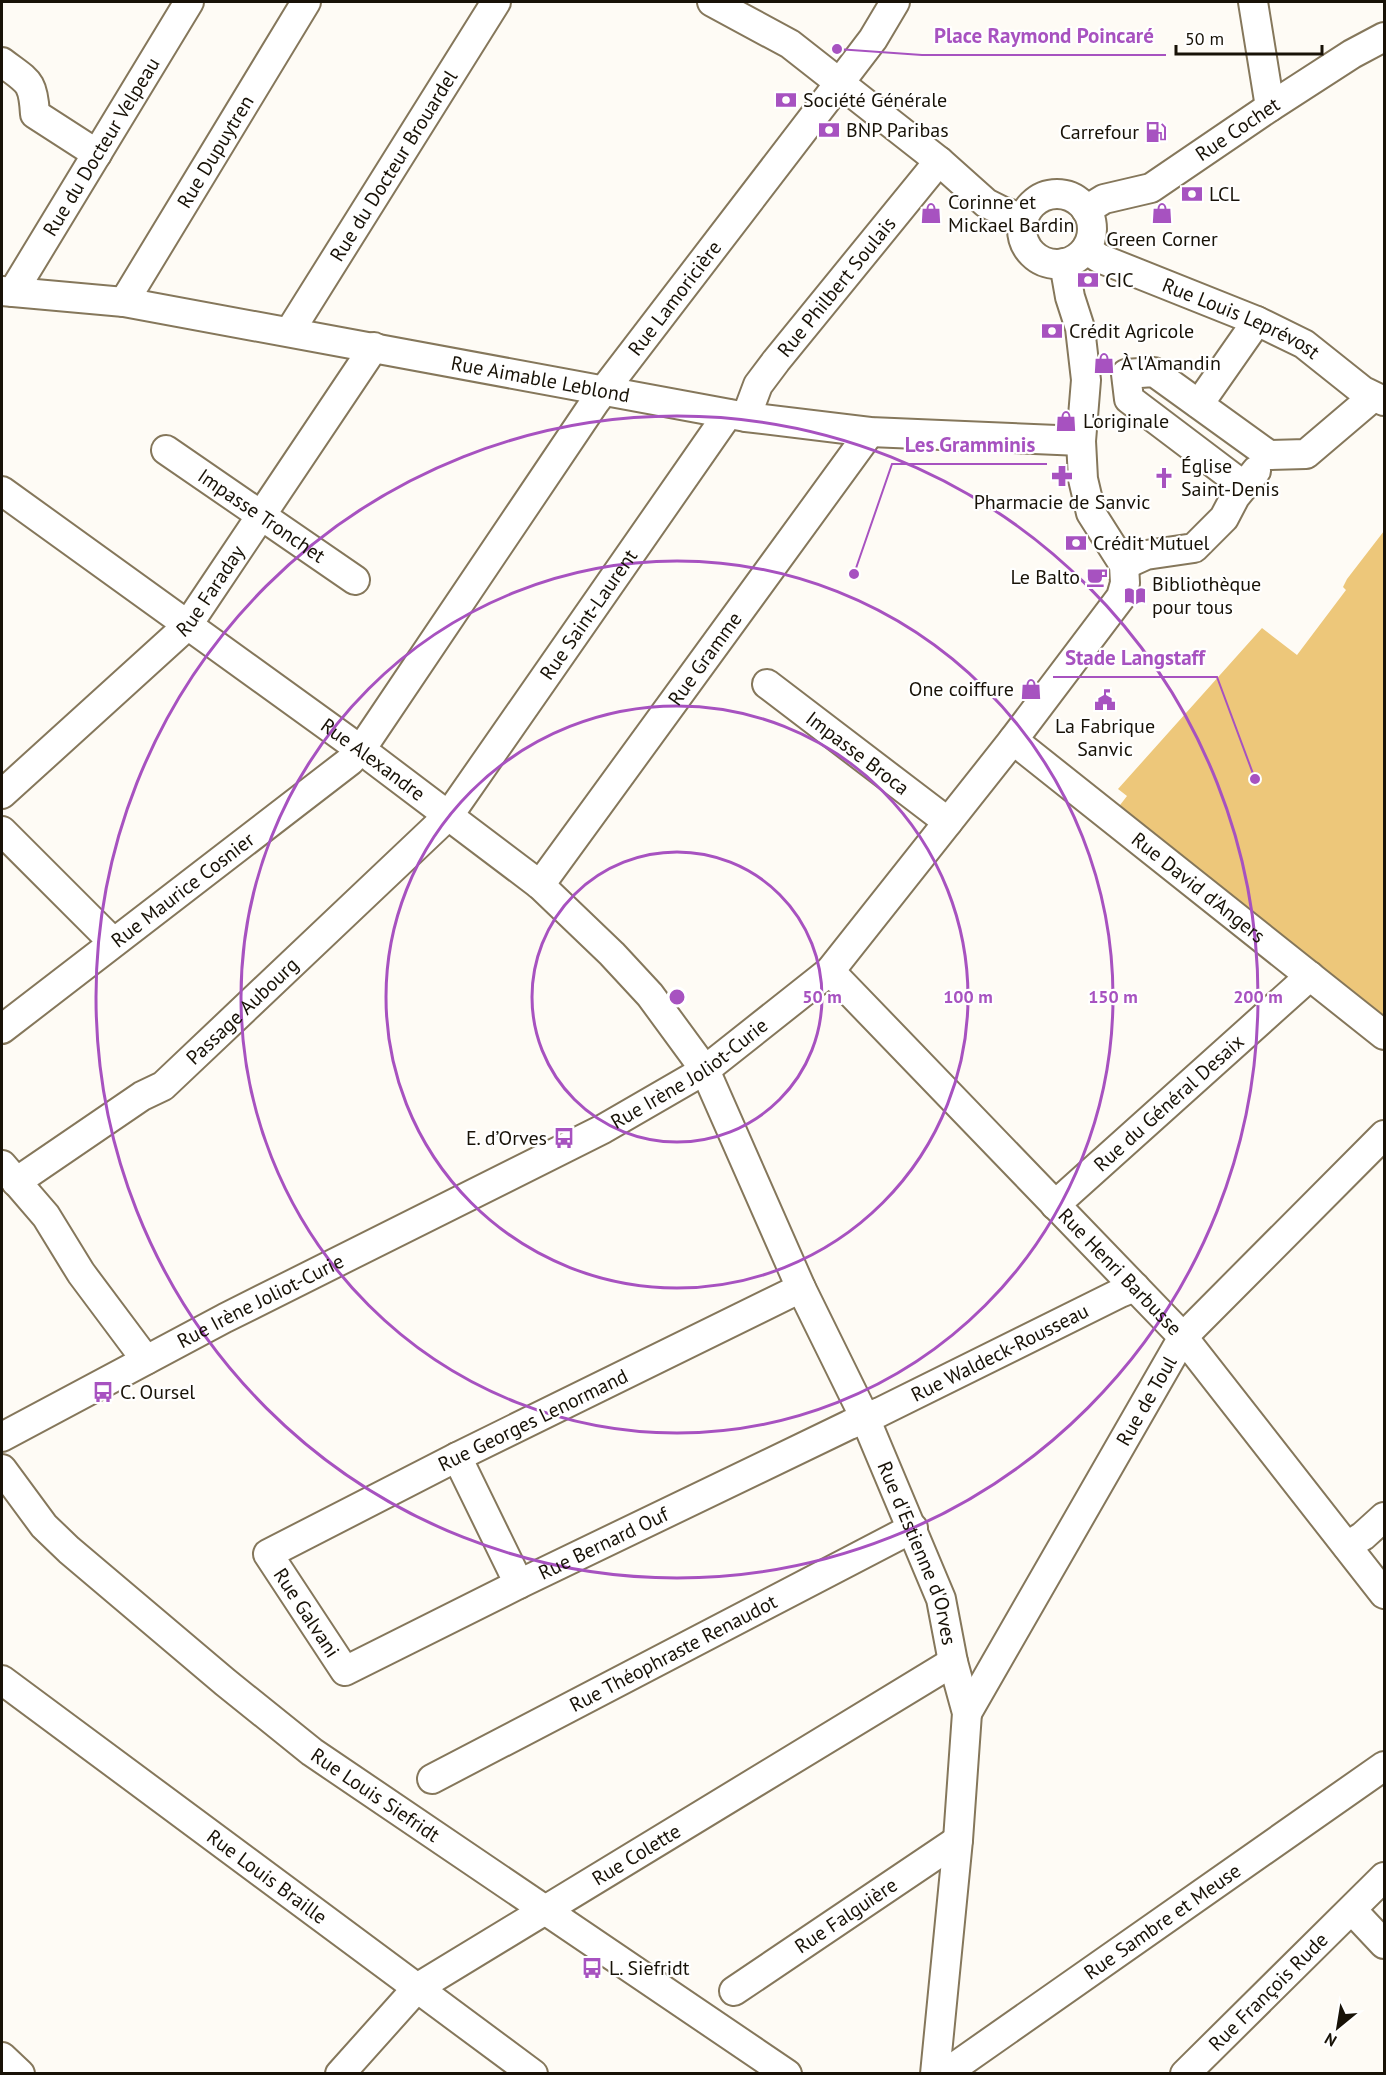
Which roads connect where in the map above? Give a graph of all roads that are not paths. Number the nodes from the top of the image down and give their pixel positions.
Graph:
1 (189, 2) edge
2 (306, 2) edge
3 (496, 2) edge
4 (712, 2) edge
5 (895, 2) edge
6 (1253, 2) edge
7 (1384, 27) edge
8 (1384, 37) edge
9 (1352, 54) junction
10 (2, 62) edge
11 (838, 84) junction
12 (1270, 107) junction
13 (97, 154) junction
14 (939, 161) junction
15 (1086, 210) junction
16 (1024, 219) junction
17 (1075, 256) junction
18 (7, 291) edge
19 (124, 302) junction
20 (1257, 321) junction
21 (290, 331) junction
22 (374, 347) junction
23 (604, 390) junction
24 (1379, 399) edge
25 (1199, 404) junction
26 (737, 416) junction
27 (870, 432) junction
28 (1081, 441) junction
29 (166, 450) dead end
30 (1269, 455) junction
31 (1244, 486) junction
32 (2, 491) edge
33 (261, 516) junction
34 (1124, 566) junction
35 (355, 580) dead end
36 (187, 626) junction
37 (767, 684) dead end
38 (1013, 740) junction
39 (361, 749) junction
40 (2, 794) edge
41 (449, 815) junction
42 (948, 822) junction
43 (2, 831) edge
44 (540, 885) junction
45 (113, 942) junction
46 (830, 971) junction
47 (1310, 976) junction
48 (2, 1029) edge
49 (1384, 1035) edge
50 (705, 1070) junction
51 (1384, 1134) edge
52 (9, 1174) edge
53 (1055, 1205) junction
54 (1135, 1287) junction
55 (801, 1288) junction
56 (1183, 1337) junction
57 (146, 1360) junction
58 (866, 1418) junction
59 (2, 1437) edge
60 (457, 1457) junction
61 (2, 1469) edge
62 (1384, 1517) edge
63 (913, 1528) junction
64 (1347, 1546) junction
65 (268, 1554) joint
66 (519, 1584) junction
67 (1384, 1594) edge
68 (953, 1662) junction
69 (345, 1671) joint
70 (2, 1680) edge
71 (967, 1713) junction
72 (1384, 1766) edge
73 (432, 1779) dead end
74 (958, 1840) junction
75 (1384, 1877) edge
76 (543, 1910) junction
77 (1352, 1910) junction
78 (1384, 1944) edge
79 (417, 1988) junction
80 (734, 1991) dead end
81 (2, 2057) edge
82 (935, 2071) edge
83 (20, 2073) edge
84 (340, 2073) edge
85 (533, 2073) edge
86 (787, 2073) edge
87 (1185, 2073) edge

1 - 13 street, Rue du Docteur Velpeau
2 - 19 street, Rue Dupuytren
3 - 21 street, Rue du Docteur Brouardel
4 - 11 street
5 - 11 street, Rue Lamoricière
6 - 12 street
7 - 9 street
8 - 9 street, Rue Cochet
9 - 12 street, Rue Cochet
10 - 13 street
11 - 14 street
11 - 23 street, Rue Lamoricière
12 - 15 street, Rue Cochet
13 - 18 street, Rue du Docteur Velpeau
14 - 16 street
14 - 26 street, Rue Philbert Soulais
15 - 16 street
15 - 17 street
16 - 17 street
17 - 20 street, Rue Louis Leprévost
17 - 28 street
18 - 19 street, Rue Aimable Leblond
19 - 21 street, Rue Aimable Leblond
20 - 24 street, Rue Louis Leprévost
20 - 25 street
21 - 22 street, Rue Aimable Leblond
22 - 23 street, Rue Aimable Leblond
22 - 33 street, Rue Faraday
23 - 26 street, Rue Aimable Leblond
23 - 39 street, Rue Lamoricière
24 - 30 street
25 - 30 street
25 - 31 street
26 - 27 street, Rue Aimable Leblond
26 - 41 street, Rue Saint-Laurent
27 - 28 street, Rue Aimable Leblond
27 - 44 street, Rue Gramme
28 - 34 street
29 - 33 street, Impasse Tronchet
30 - 31 street
31 - 34 street
32 - 36 street, Rue Alexandre
33 - 35 street, Impasse Tronchet
33 - 36 street, Rue Faraday
34 - 38 street, Rue Irène Joliot-Curie
36 - 39 street, Rue Alexandre
36 - 40 street, Rue Faraday
37 - 42 street, Impasse Broca
38 - 42 street, Rue Irène Joliot-Curie
38 - 47 street, Rue David d'Angers
39 - 41 street, Rue Alexandre
39 - 45 street, Rue Maurice Cosnier
41 - 44 street, Rue Alexandre
41 - 52 street, Passage Aubourg
42 - 46 street, Rue Irène Joliot-Curie
43 - 45 street
44 - 50 street, Rue Alexandre
45 - 48 street, Rue Maurice Cosnier
46 - 50 street, Rue Irène Joliot-Curie
46 - 53 street, Rue Henri Barbusse
47 - 49 street, Rue David d'Angers
47 - 53 street, Rue du Général Desaix
50 - 55 street, Rue d'Estienne d'Orves
50 - 57 street, Rue Irène Joliot-Curie
51 - 56 street, Rue de Toul
52 - 57 street
53 - 54 street, Rue Henri Barbusse
54 - 56 street, Rue Henri Barbusse
54 - 58 street, Rue Waldeck-Rousseau
55 - 58 street, Rue d'Estienne d'Orves
55 - 60 street, Rue Georges Lenormand
56 - 64 street, Rue Henri Barbusse
56 - 71 street, Rue de Toul
57 - 59 street, Rue Irène Joliot-Curie
58 - 63 street, Rue d'Estienne d'Orves
58 - 66 street, Rue Bernard Ouf
60 - 65 street, Rue Georges Lenormand
60 - 66 street
61 - 76 street, Rue Louis Siefridt
62 - 64 street
63 - 68 street, Rue d'Estienne d'Orves
63 - 73 street, Rue Théophraste Renaudot
64 - 67 street, Rue Henri Barbusse
65 - 69 street, Rue Galvani
66 - 69 street, Rue Bernard Ouf
68 - 71 street, Rue d'Estienne d'Orves
68 - 76 street, Rue Colette
70 - 79 street, Rue Louis Braille
71 - 74 street, Rue d'Estienne d'Orves
72 - 82 street, Rue Sambre et Meuse
74 - 80 street, Rue Falguière
74 - 82 street, Rue d'Estienne d'Orves
75 - 77 street, Rue François Rude
76 - 79 street, Rue Colette
76 - 86 street, Rue Louis Siefridt
77 - 78 street
77 - 87 street, Rue François Rude
79 - 84 street, Rue Colette
79 - 85 street, Rue Louis Braille
81 - 83 street

